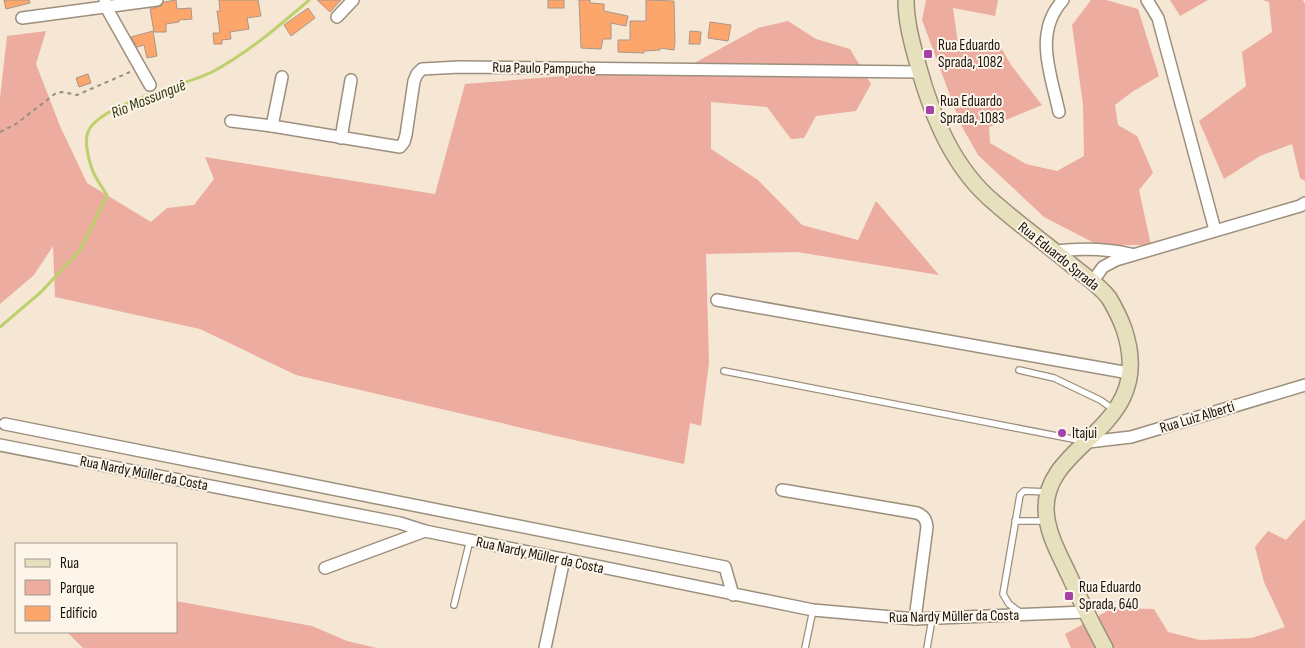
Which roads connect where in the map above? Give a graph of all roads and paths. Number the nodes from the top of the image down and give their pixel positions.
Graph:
1 (157, 0) edge
2 (353, 0) edge
3 (906, 0) edge
4 (1063, 0) edge
5 (1147, 0) edge
6 (105, 3) edge
7 (337, 17) dead end
8 (22, 18) dead end
9 (140, 67) junction
10 (920, 72) junction
11 (282, 77) dead end
12 (351, 80) dead end
13 (150, 85) dead end
14 (1059, 112) dead end
15 (231, 121) dead end
16 (272, 126) junction
17 (0, 132) edge
18 (341, 138) junction
19 (1305, 203) edge
20 (1215, 230) junction
21 (1055, 251) junction
22 (1133, 254) junction
23 (1092, 282) junction
24 (716, 300) dead end
25 (1019, 370) dead end
26 (724, 371) dead end
27 (1129, 373) junction
28 (1305, 385) edge
29 (1116, 410) junction
30 (5, 424) dead end
31 (1088, 442) junction
32 (0, 445) edge
33 (782, 490) dead end
34 (1048, 492) junction
35 (1015, 521) junction
36 (1047, 521) junction
37 (425, 531) junction
38 (470, 540) junction
39 (564, 560) junction
40 (325, 568) dead end
41 (734, 594) junction
42 (454, 605) dead end
43 (813, 610) junction
44 (1086, 612) junction
45 (1022, 615) junction
46 (915, 619) junction
47 (932, 619) junction
48 (545, 648) edge
49 (806, 648) edge
50 (928, 648) edge
51 (1105, 648) edge

1 - 6 street
2 - 7 street
3 - 10 main road, Rua Eduardo Sprada
4 - 14 street
5 - 20 street
6 - 8 street
6 - 9 street
9 - 13 street
9 - 17 path
10 - 18 street, Rua Paulo Pampuche
10 - 21 main road, Rua Eduardo Sprada
11 - 16 street
12 - 18 street
15 - 16 street, Rua Paulo Pampuche
16 - 18 street, Rua Paulo Pampuche
19 - 20 street
20 - 22 street
21 - 22 street
21 - 23 main road, Rua Eduardo Sprada
22 - 23 street
23 - 27 main road, Rua Eduardo Sprada
24 - 27 street
25 - 29 lane
26 - 31 lane
27 - 29 main road, Rua Eduardo Sprada
28 - 31 street, Rua Luiz Alberti
29 - 31 main road, Rua Eduardo Sprada
30 - 41 street
31 - 34 main road, Rua Eduardo Sprada
32 - 37 street, Rua Nardy Müller da Costa
33 - 46 street
34 - 35 lane
34 - 36 main road, Rua Eduardo Sprada
35 - 36 lane
35 - 45 lane
36 - 44 main road, Rua Eduardo Sprada
37 - 38 street, Rua Nardy Müller da Costa
37 - 40 street
38 - 39 street, Rua Nardy Müller da Costa
38 - 42 lane
39 - 41 street, Rua Nardy Müller da Costa
39 - 48 street
41 - 43 street, Rua Nardy Müller da Costa
43 - 46 street, Rua Nardy Müller da Costa
43 - 49 lane
44 - 45 street, Rua Nardy Müller da Costa
44 - 51 main road, Rua Eduardo Sprada
45 - 47 street, Rua Nardy Müller da Costa
46 - 47 street, Rua Nardy Müller da Costa
47 - 50 lane

